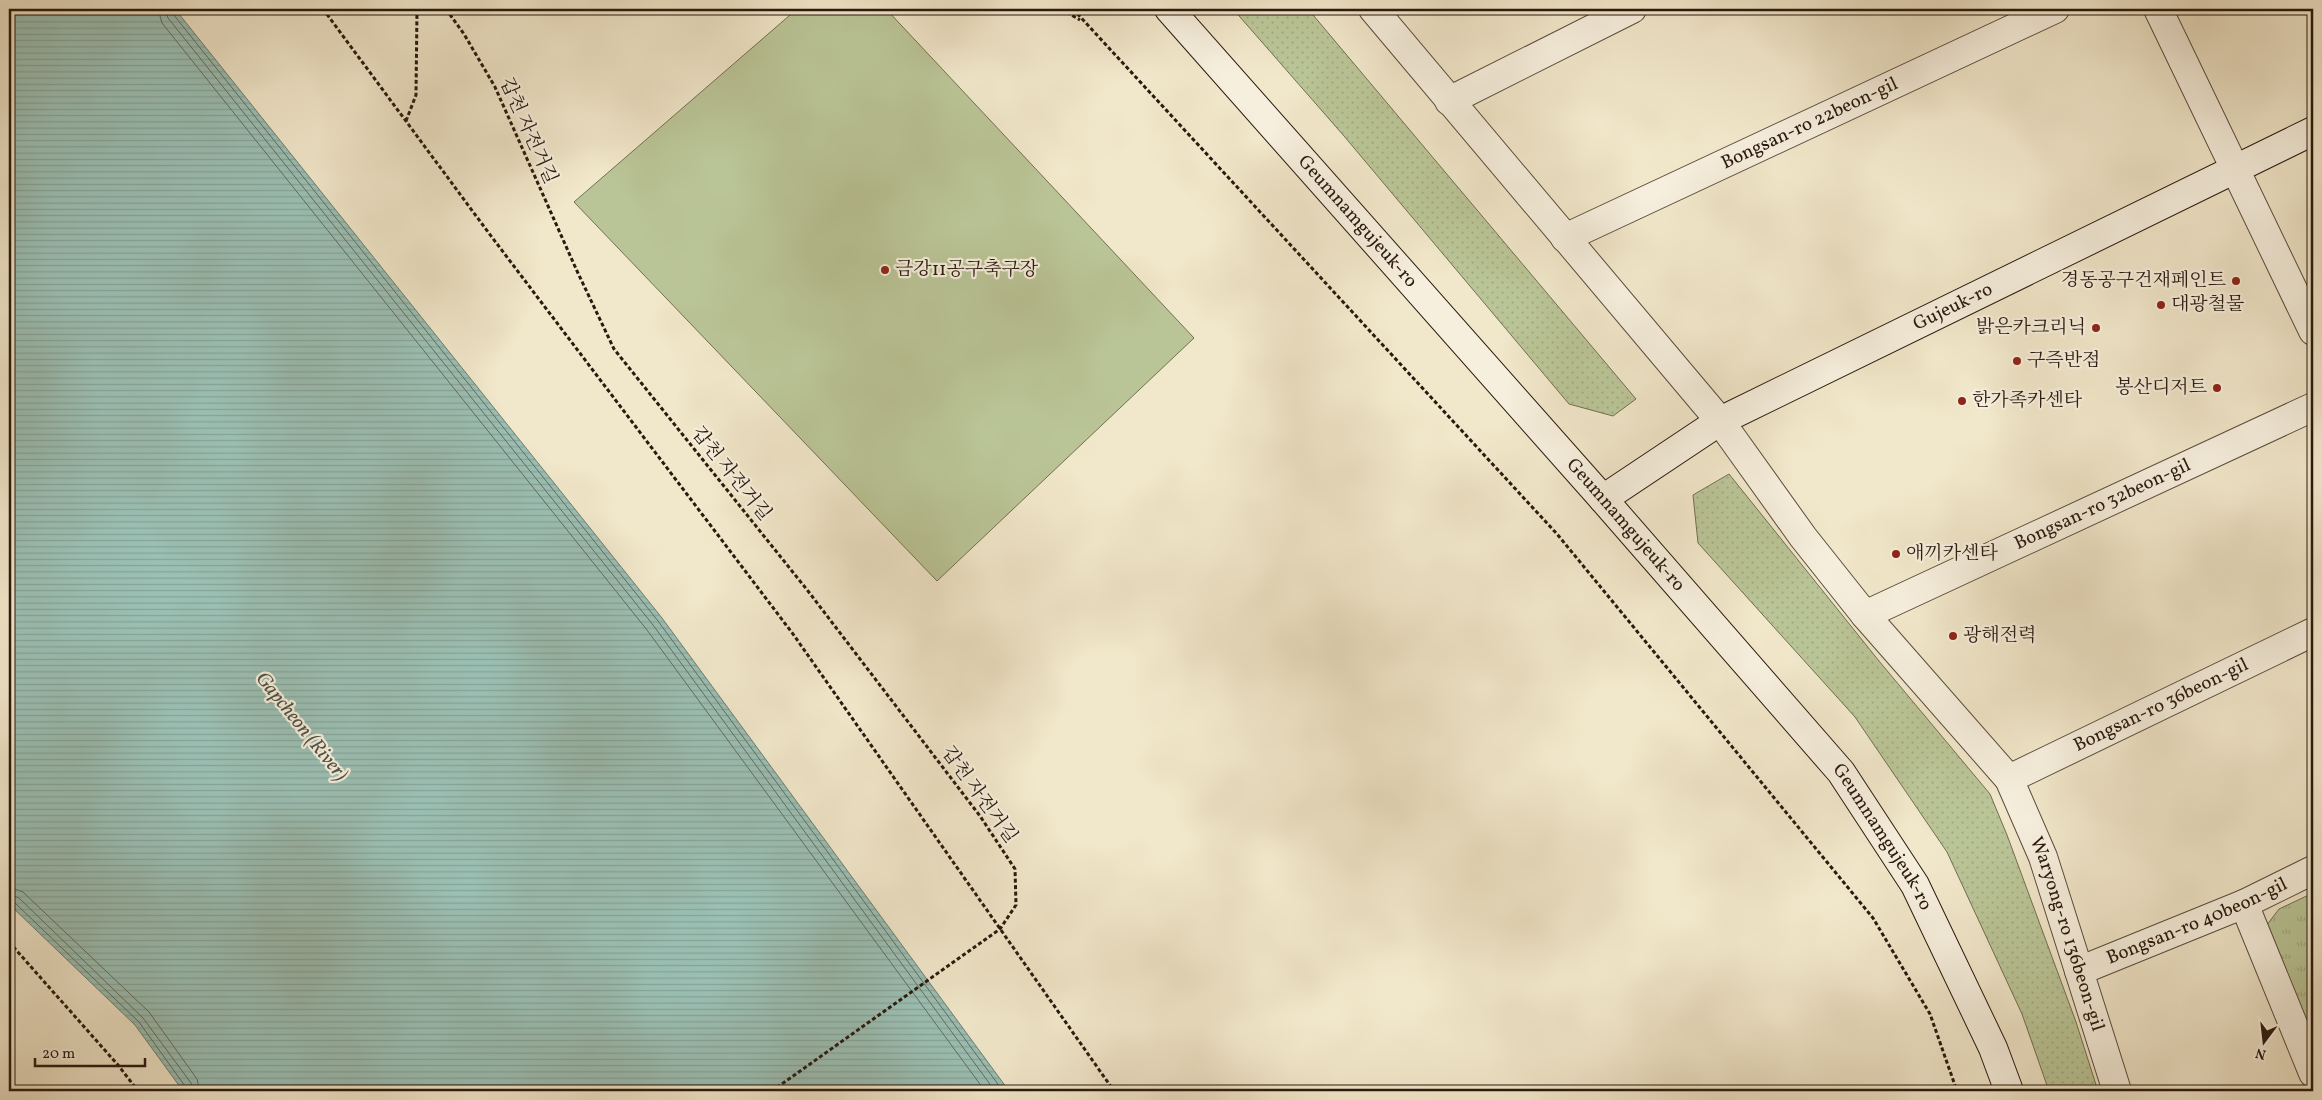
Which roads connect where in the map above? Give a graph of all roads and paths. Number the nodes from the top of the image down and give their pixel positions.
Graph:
1 (323, 9) edge
2 (416, 9) edge
3 (446, 9) edge
4 (1061, 9) edge
5 (1073, 9) edge
6 (1168, 9) edge
7 (1373, 9) edge
8 (1632, 9) edge
9 (2055, 9) edge
10 (2158, 9) edge
11 (1084, 22) junction
12 (1449, 101) junction
13 (406, 122) junction
14 (2313, 131) edge
15 (2235, 168) junction
16 (1565, 238) junction
17 (2313, 331) edge
18 (2313, 408) edge
19 (1720, 421) junction
20 (1603, 499) junction
21 (1865, 615) junction
22 (2313, 632) edge
23 (2009, 779) junction
24 (2313, 870) edge
25 (2244, 904) junction
26 (1000, 929) junction
27 (9, 942) edge
28 (2079, 971) junction
29 (2313, 1074) edge
30 (138, 1091) edge
31 (772, 1091) edge
32 (1114, 1091) edge
33 (1956, 1091) edge
34 (2009, 1091) edge
35 (2117, 1091) edge

1 - 13 path
2 - 13 path
3 - 26 path, 갑천 자전거길
4 - 11 path
5 - 11 path
6 - 20 street, Geumnamgujeuk-ro
7 - 12 street, Waryong-ro 136beon-gil
8 - 12 street
9 - 16 street, Bongsan-ro 22beon-gil
10 - 15 street
11 - 33 path
12 - 16 street, Waryong-ro 136beon-gil
13 - 26 path
14 - 15 street, Gujeuk-ro
15 - 17 street
15 - 19 street, Gujeuk-ro
16 - 19 street, Waryong-ro 136beon-gil
18 - 21 street, Bongsan-ro 32beon-gil
19 - 20 street, Gujeuk-ro
19 - 21 street, Waryong-ro 136beon-gil
20 - 34 street, Geumnamgujeuk-ro
21 - 23 street, Waryong-ro 136beon-gil
22 - 23 street, Bongsan-ro 36beon-gil
23 - 28 street, Waryong-ro 136beon-gil
24 - 25 street, Bongsan-ro 40beon-gil
25 - 28 street, Bongsan-ro 40beon-gil
25 - 29 street
26 - 31 path, 갑천 자전거길
26 - 32 path
27 - 30 path
28 - 35 street, Waryong-ro 136beon-gil

